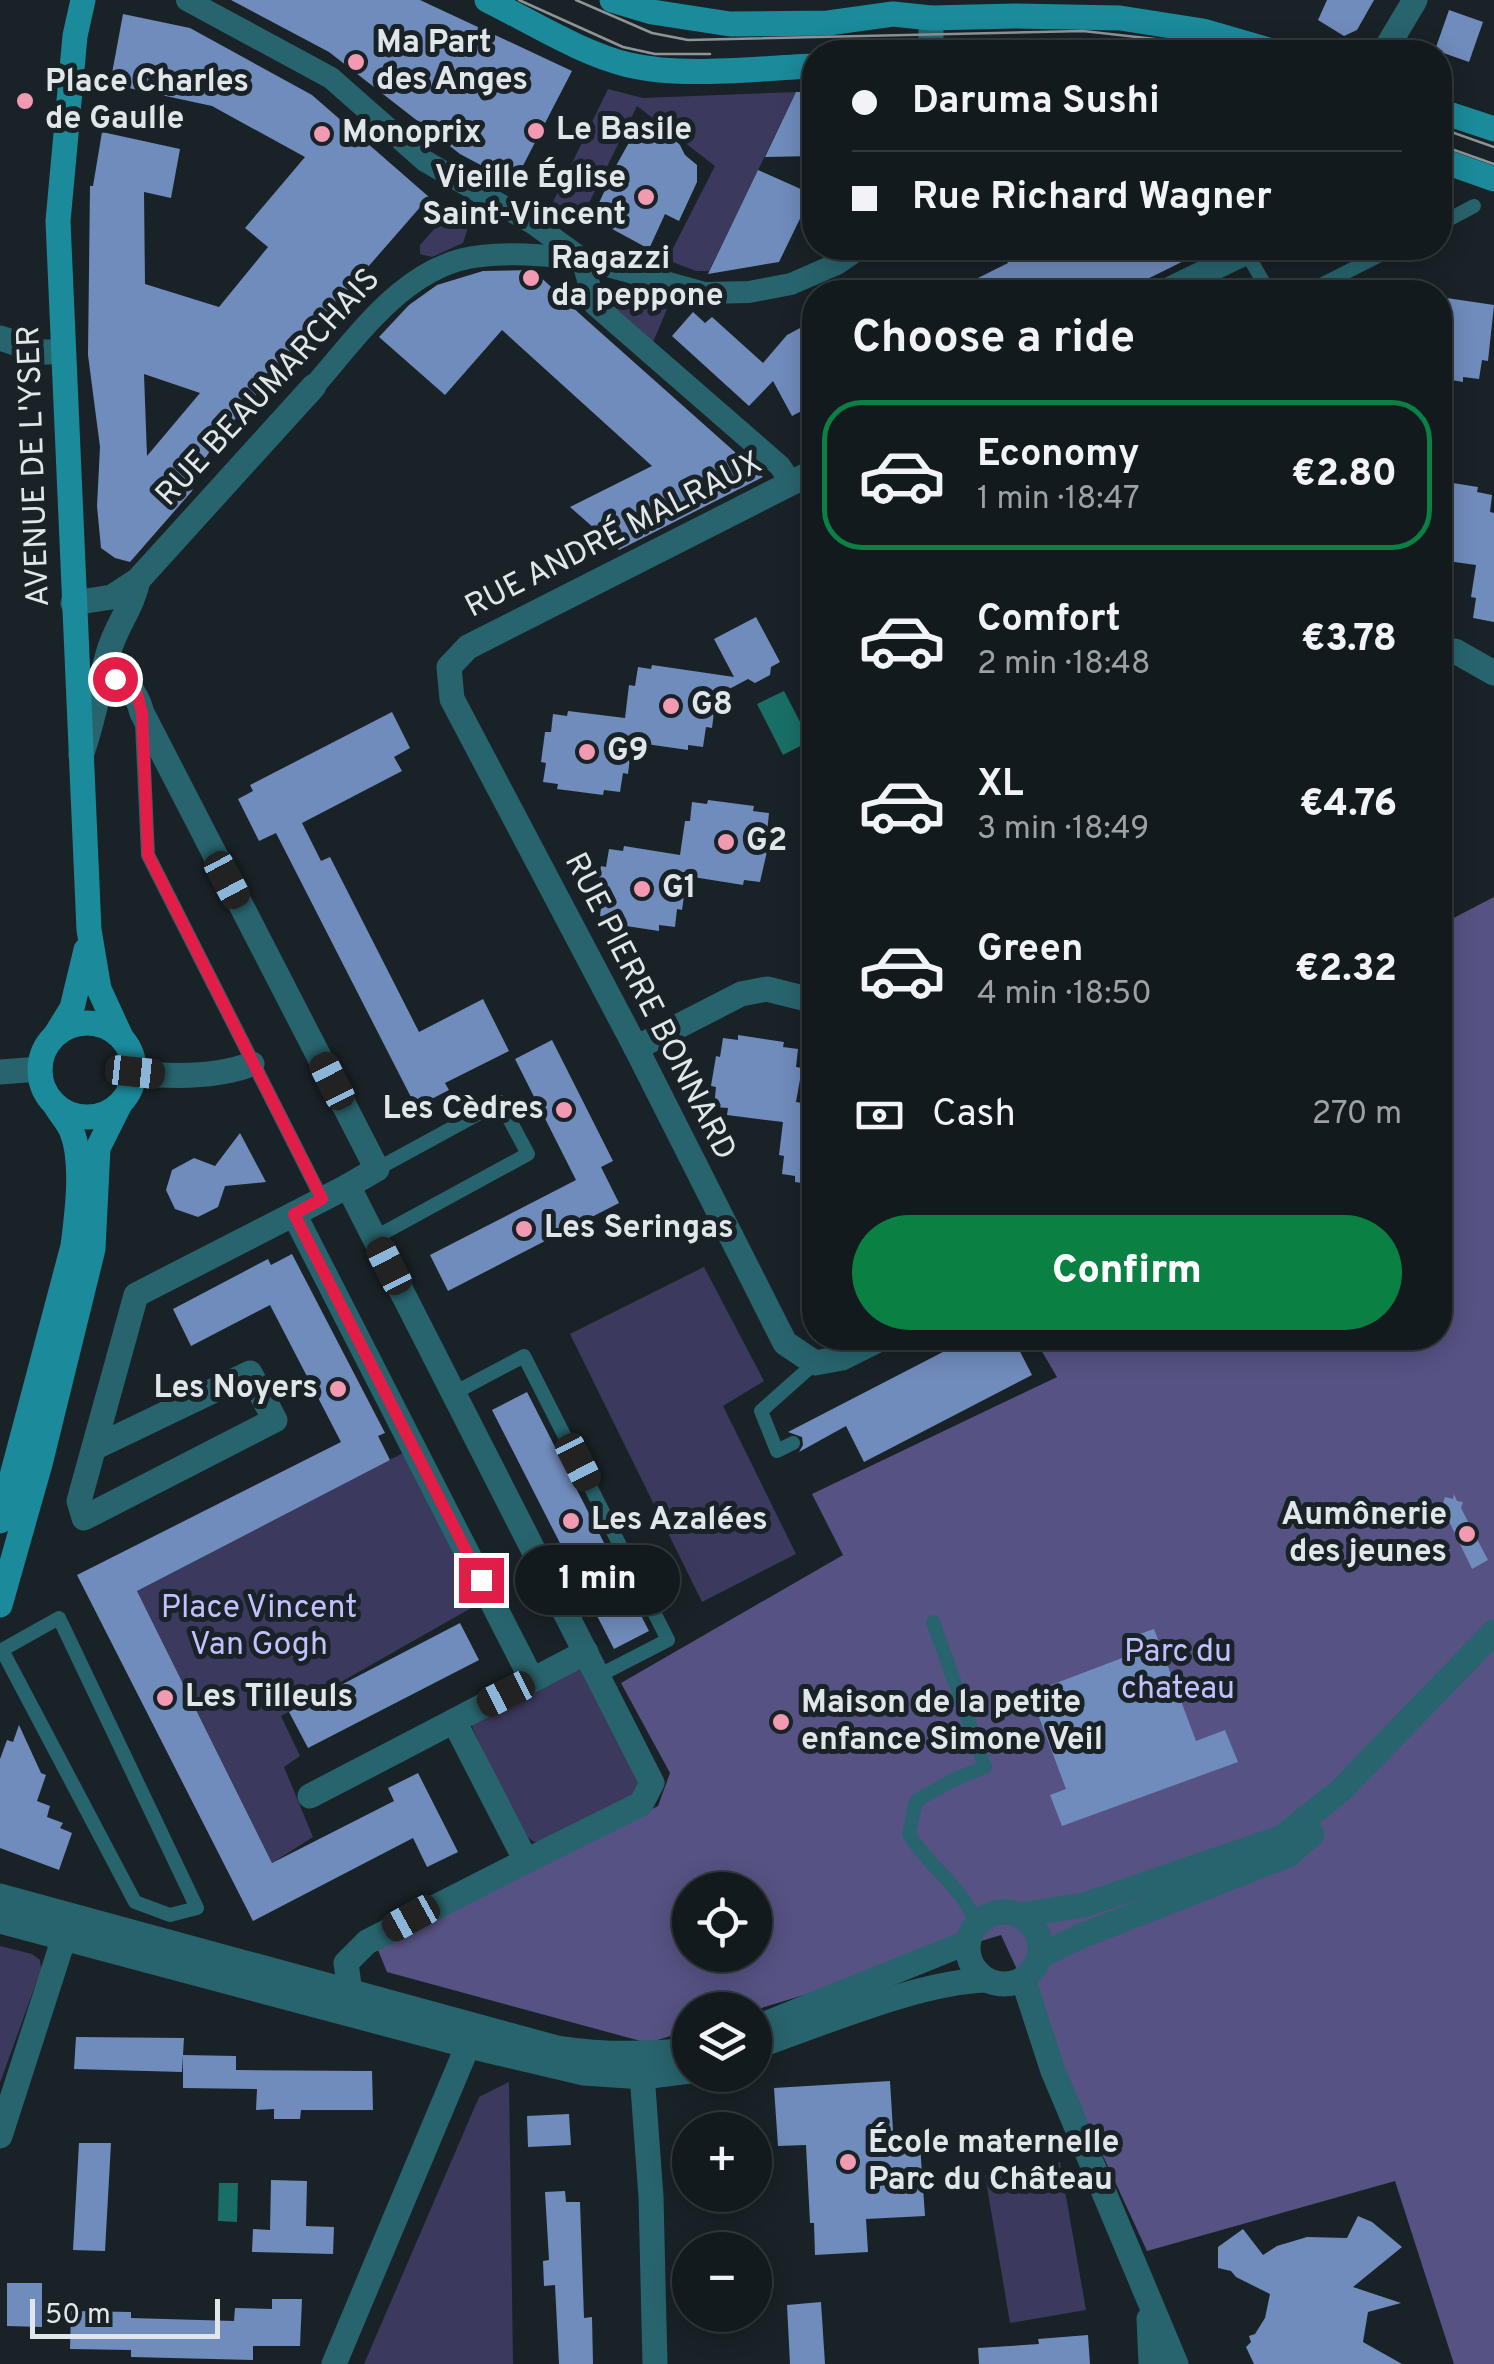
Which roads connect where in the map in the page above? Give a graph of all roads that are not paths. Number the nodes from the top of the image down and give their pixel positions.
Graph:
1 (82, 0) edge
2 (188, 0) edge
3 (487, 0) edge
4 (612, 0) edge
5 (1415, 0) edge
6 (931, 18) junction
7 (932, 40) edge
8 (1234, 40) edge
9 (1391, 40) edge
10 (802, 66) edge
11 (1452, 114) edge
12 (1494, 129) edge
13 (1452, 164) edge
14 (1494, 178) edge
15 (1474, 206) dead end
16 (1452, 218) edge
17 (582, 259) junction
18 (843, 260) edge
19 (1230, 260) edge
20 (1370, 260) edge
21 (1189, 280) edge
22 (1331, 280) edge
23 (0, 338) edge
24 (62, 352) junction
25 (314, 386) joint
26 (802, 477) edge
27 (791, 482) junction
28 (138, 580) junction
29 (73, 603) junction
30 (1452, 651) edge
31 (450, 667) joint
32 (1494, 673) edge
33 (103, 675) junction
34 (142, 713) junction
35 (80, 757) junction
36 (89, 930) junction
37 (802, 998) edge
38 (55, 1035) junction
39 (121, 1037) junction
40 (636, 1048) junction
41 (252, 1064) junction
42 (40, 1068) junction
43 (0, 1072) edge
44 (135, 1072) junction
45 (54, 1105) junction
46 (119, 1106) junction
47 (377, 1169) junction
48 (348, 1186) junction
49 (322, 1199) junction
50 (294, 1214) junction
51 (374, 1238) junction
52 (858, 1350) edge
53 (815, 1363) junction
54 (454, 1393) junction
55 (794, 1443) dead end
56 (96, 1447) junction
57 (2, 1506) edge
58 (0, 1606) edge
59 (933, 1622) dead end
60 (1494, 1632) edge
61 (1, 1650) edge
62 (586, 1652) junction
63 (1494, 1656) edge
64 (598, 1676) junction
65 (532, 1680) junction
66 (454, 1721) junction
67 (310, 1796) dead end
68 (526, 1861) junction
69 (0, 1896) edge
70 (1020, 1915) junction
71 (0, 1921) edge
72 (67, 1928) junction
73 (972, 1934) junction
74 (1040, 1956) junction
75 (986, 1980) junction
76 (1023, 1980) junction
77 (348, 2002) junction
78 (772, 2021) edge
79 (472, 2036) junction
80 (772, 2041) edge
81 (672, 2056) edge
82 (642, 2066) junction
83 (672, 2068) edge
84 (0, 2136) edge
85 (1148, 2300) junction
86 (334, 2364) edge
87 (655, 2364) edge
88 (1151, 2364) edge
89 (1176, 2364) edge

1 - 24 main road, AVENUE DE L'YSER
2 - 17 street
3 - 10 main road
4 - 6 main road
5 - 9 street
6 - 7 street
6 - 8 main road
11 - 12 main road
13 - 14 main road
15 - 16 lane
17 - 18 street
17 - 25 street, RUE BEAUMARCHAIS
17 - 27 street
19 - 21 street
20 - 22 lane
23 - 24 street
24 - 29 main road, AVENUE DE L'YSER
25 - 28 street, RUE BEAUMARCHAIS
26 - 27 street, RUE ANDRÉ MALRAUX
27 - 31 street, RUE ANDRÉ MALRAUX
28 - 29 street, RUE BEAUMARCHAIS
28 - 33 street, RUE BEAUMARCHAIS
29 - 35 main road, AVENUE DE L'YSER
30 - 32 street
31 - 40 street, RUE PIERRE BONNARD
33 - 34 street
33 - 35 street, RUE BEAUMARCHAIS
34 - 41 lane
34 - 47 street
35 - 36 main road, AVENUE DE L'YSER
36 - 38 main road, AVENUE DE L'YSER
36 - 39 main road, AVENUE DE L'YSER
37 - 40 street
38 - 39 main road
38 - 42 main road
39 - 44 main road
40 - 53 street, RUE PIERRE BONNARD
41 - 44 street
41 - 49 lane
42 - 43 street
42 - 45 main road
44 - 46 main road
45 - 46 main road
45 - 57 main road
46 - 58 main road
47 - 48 street
47 - 51 lane
48 - 49 street
48 - 51 street
49 - 50 street
50 - 56 street
50 - 65 street
51 - 54 street
52 - 53 street
53 - 55 lane
54 - 62 street
54 - 64 lane
56 - 56 street
59 - 73 lane
60 - 70 street
61 - 61 lane
62 - 64 street
62 - 65 street
63 - 74 street
64 - 68 street
65 - 66 street
66 - 67 street
66 - 68 street
68 - 77 street
69 - 72 street
70 - 73 street
70 - 74 street
71 - 72 street
72 - 77 street
72 - 84 street
73 - 75 street
73 - 78 street
74 - 76 street
75 - 76 street
75 - 80 street
76 - 85 street
77 - 79 street
79 - 82 street
79 - 86 street
81 - 82 street
82 - 83 street
82 - 87 street
85 - 88 street
85 - 89 street

